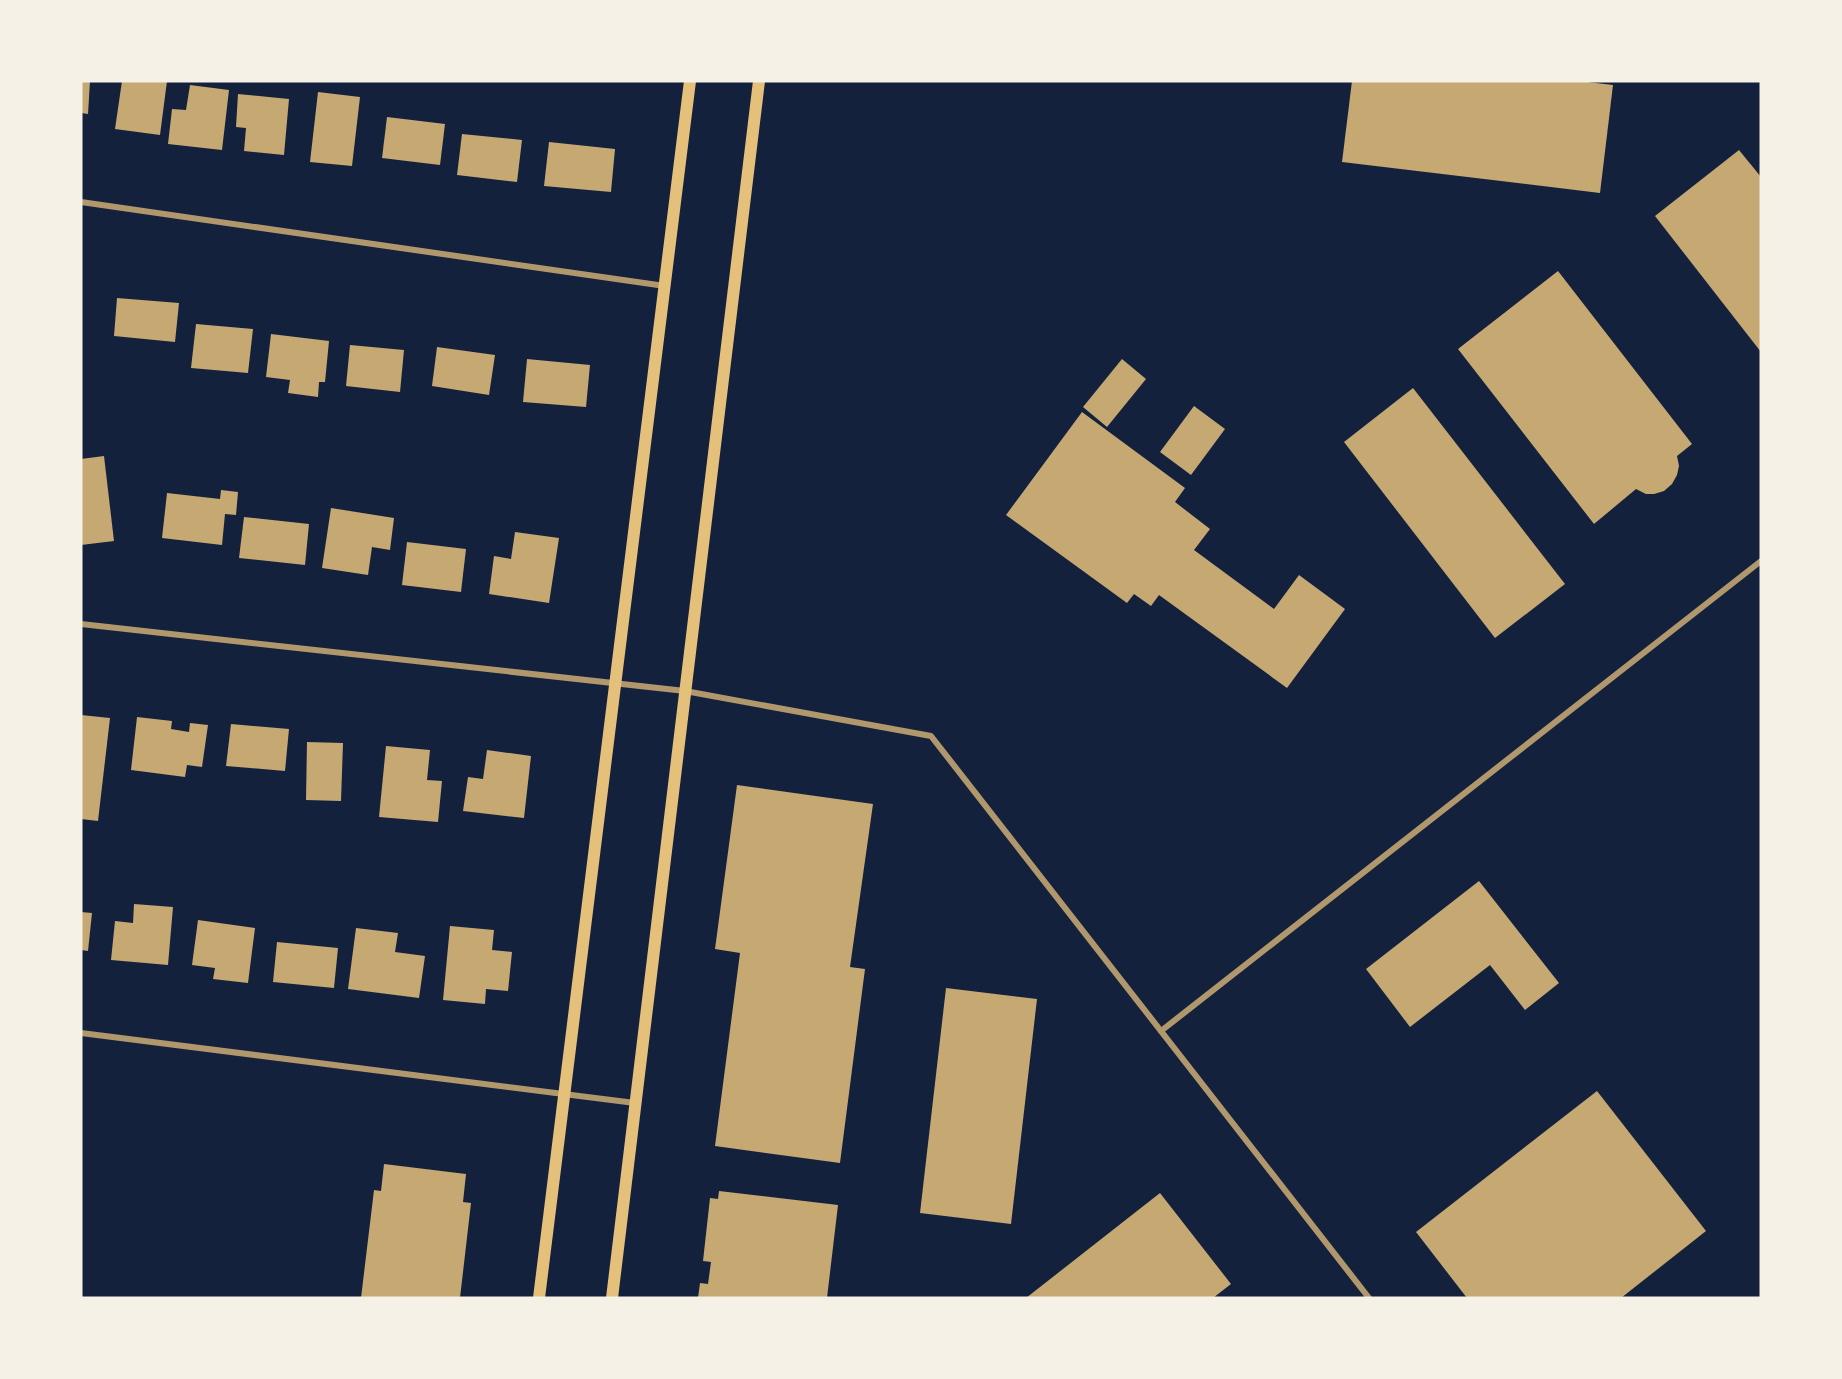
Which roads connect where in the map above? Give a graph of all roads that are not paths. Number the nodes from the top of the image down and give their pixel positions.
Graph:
1 (690, 81) edge
2 (759, 81) edge
3 (81, 202) edge
4 (665, 286) junction
5 (1761, 561) edge
6 (81, 624) edge
7 (616, 684) junction
8 (685, 691) junction
9 (1161, 1031) junction
10 (81, 1033) edge
11 (565, 1094) junction
12 (635, 1103) junction
13 (539, 1298) edge
14 (612, 1298) edge
15 (1369, 1298) edge

1 - 4 main road
2 - 8 main road
3 - 4 street
4 - 7 main road
5 - 9 street
6 - 7 street
7 - 8 street
7 - 11 main road
8 - 9 street
8 - 12 main road
9 - 15 street
10 - 11 street
11 - 12 street
11 - 13 main road
12 - 14 main road

